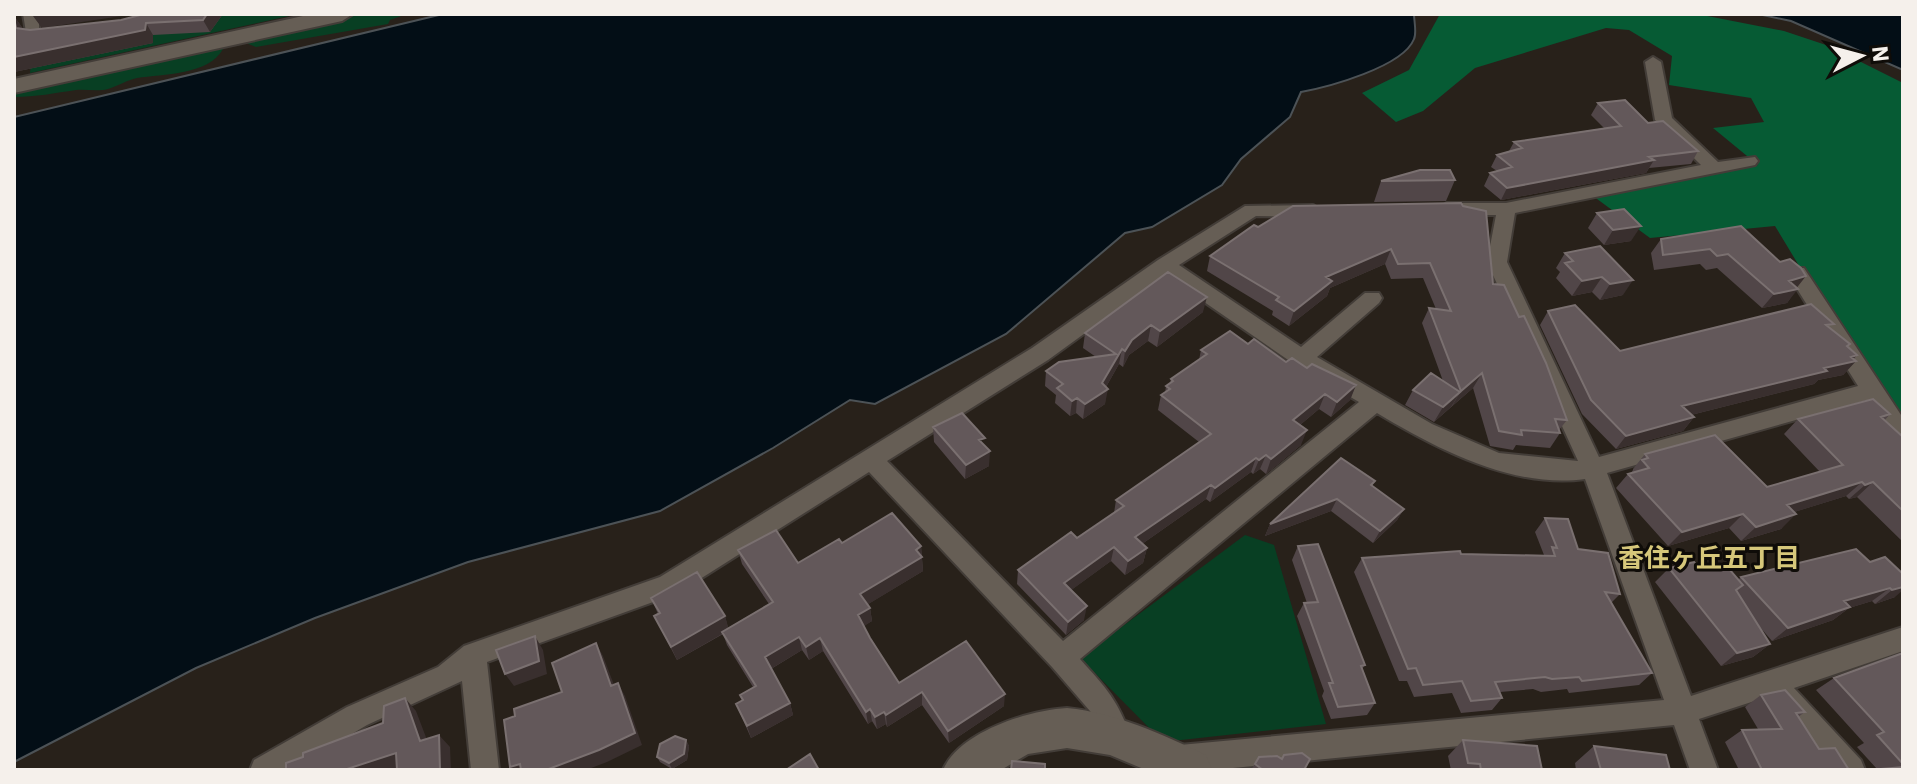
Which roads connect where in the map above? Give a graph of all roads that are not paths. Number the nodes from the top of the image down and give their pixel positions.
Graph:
1 (31, 14) edge
2 (342, 14) edge
3 (66, 34) edge
4 (1653, 62) dead end
5 (14, 86) edge
6 (1749, 161) dead end
7 (1714, 168) junction
8 (1506, 209) junction
9 (1428, 210) edge
10 (1327, 211) edge
11 (1165, 265) junction
12 (1797, 273) edge
13 (1372, 298) dead end
14 (1302, 358) junction
15 (1873, 390) junction
16 (1374, 403) junction
17 (1903, 437) edge
18 (870, 458) junction
19 (1593, 468) junction
20 (1897, 649) edge
21 (473, 655) junction
22 (1062, 658) junction
23 (1772, 682) junction
24 (1685, 711) junction
25 (1117, 737) junction
26 (1176, 767) edge
27 (264, 770) edge
28 (485, 770) edge
29 (964, 770) edge
30 (1704, 770) edge
31 (1851, 770) edge

1 - 3 street
2 - 5 street
4 - 7 street
6 - 7 street
7 - 8 street
8 - 9 street
8 - 19 street
10 - 11 street
11 - 14 street
11 - 18 street
12 - 15 street
13 - 14 street
14 - 16 street
15 - 17 street
15 - 19 street
16 - 19 street
16 - 22 street
18 - 21 street
18 - 22 street
19 - 24 street
20 - 23 street
21 - 27 street
21 - 28 street
22 - 25 street
23 - 24 street
23 - 31 street
24 - 26 street
24 - 30 street
25 - 26 street
25 - 29 street

